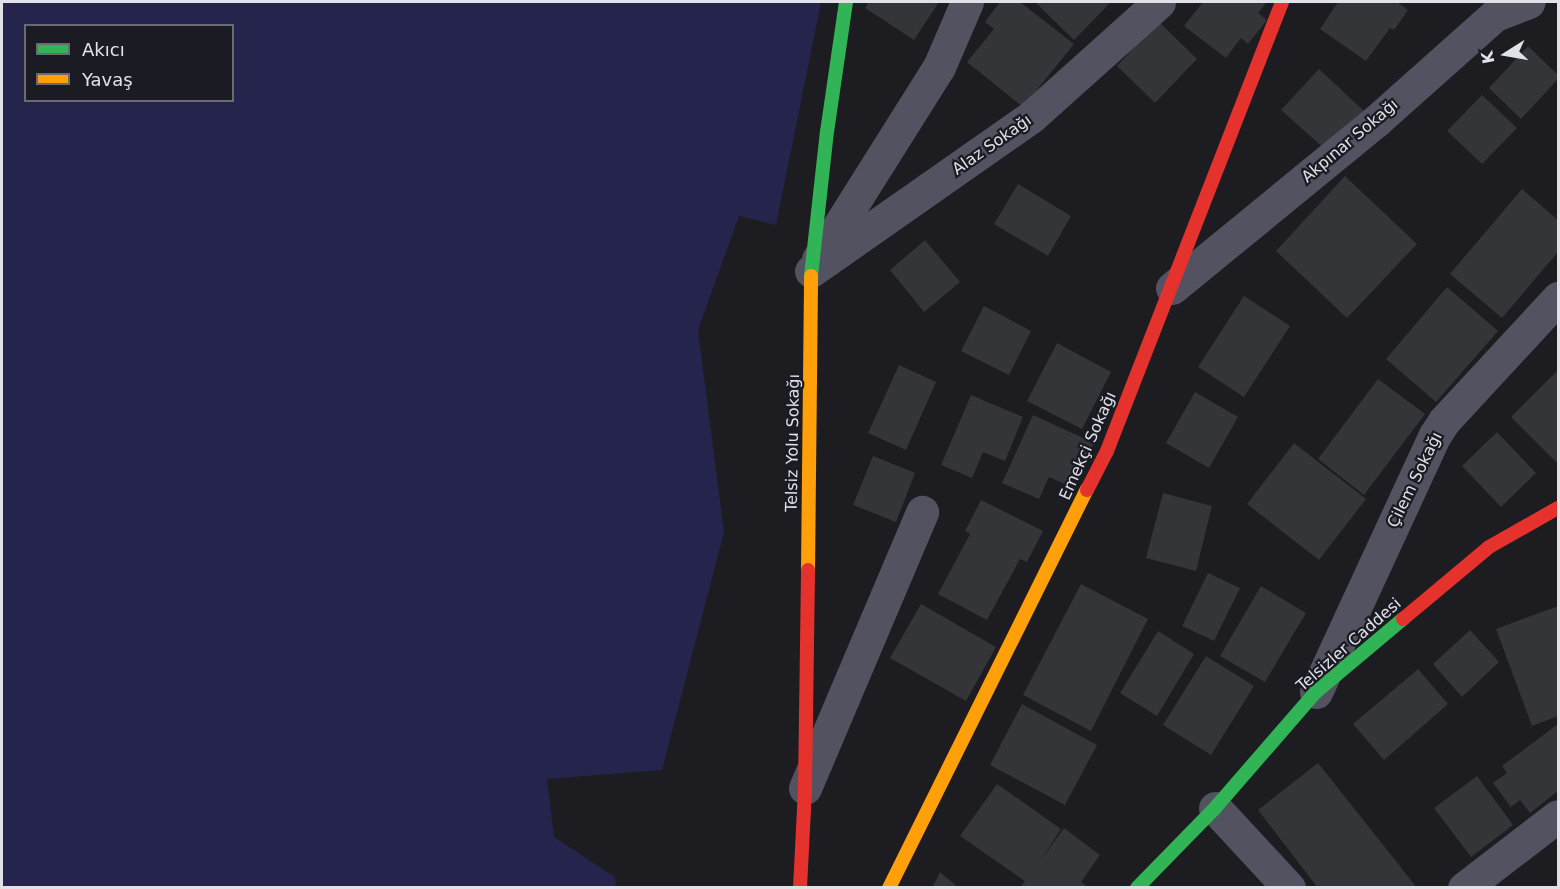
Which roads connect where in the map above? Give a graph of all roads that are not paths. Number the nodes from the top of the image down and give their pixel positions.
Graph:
1 (846, 2) edge
2 (967, 2) edge
3 (1159, 2) edge
4 (1282, 2) edge
5 (1529, 2) edge
6 (811, 271) junction
7 (1172, 288) junction
8 (1558, 298) edge
9 (1558, 508) edge
10 (922, 512) dead end
11 (1316, 692) junction
12 (805, 788) junction
13 (1215, 808) junction
14 (1558, 816) edge
15 (800, 888) edge
16 (890, 888) edge
17 (1137, 888) edge
18 (1289, 888) edge
19 (1464, 888) edge

1 - 6 street, Telsiz Yolu Sokağı
2 - 6 street
3 - 6 street, Alaz Sokağı
4 - 7 street, Emekçi Sokağı
5 - 7 street, Akpınar Sokağı
6 - 12 street, Telsiz Yolu Sokağı
7 - 16 street, Emekçi Sokağı
8 - 11 street, Çilem Sokağı
9 - 11 street, Telsizler Caddesi
10 - 12 street
11 - 13 street, Telsizler Caddesi
12 - 15 street, Telsiz Yolu Sokağı
13 - 17 street, Telsizler Caddesi
13 - 18 street
14 - 19 street

